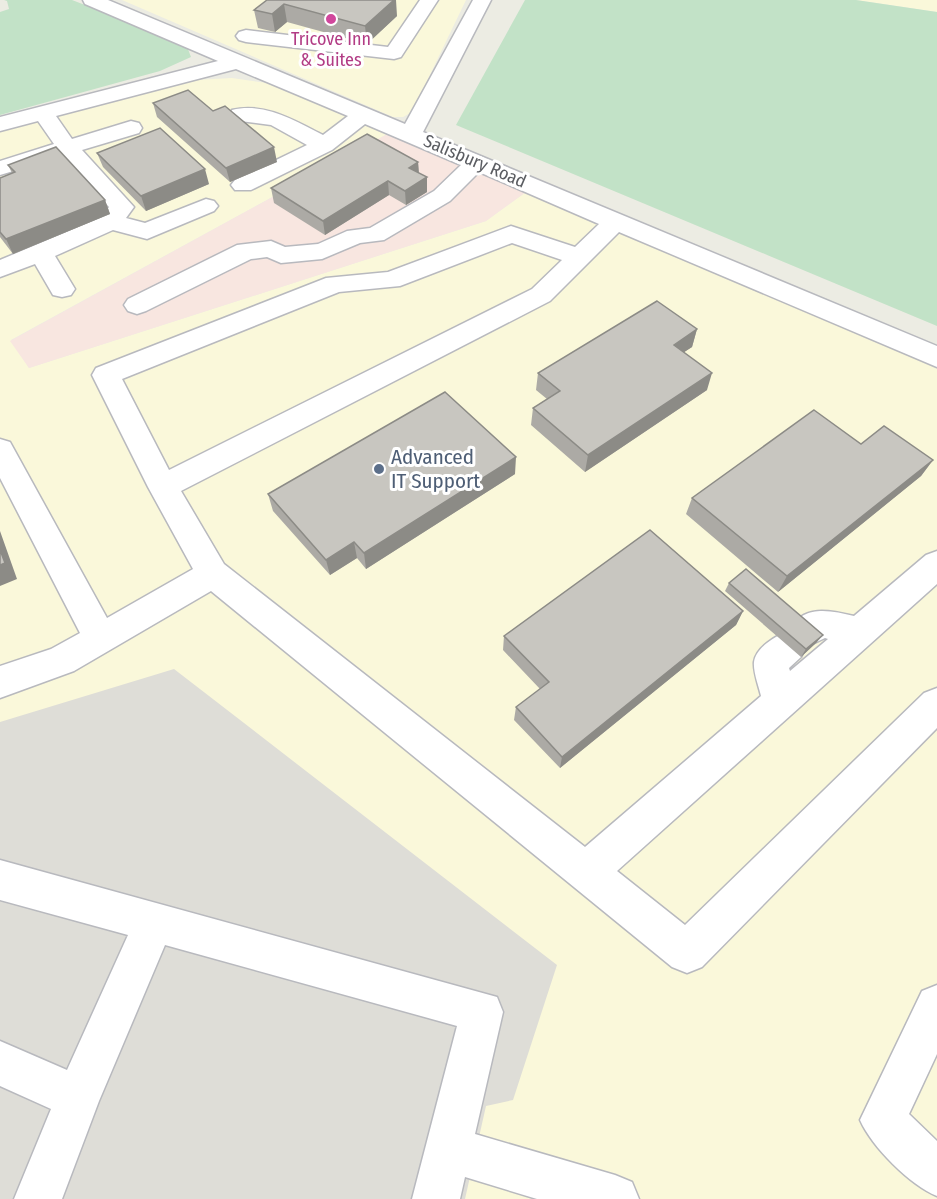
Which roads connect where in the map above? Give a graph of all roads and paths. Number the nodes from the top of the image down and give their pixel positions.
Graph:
1 (92, 0) edge
2 (429, 0) edge
3 (482, 0) edge
4 (258, 18) edge
5 (246, 36) junction
6 (238, 62) junction
7 (43, 112) junction
8 (364, 114) junction
9 (240, 115) edge
10 (0, 124) edge
11 (131, 128) dead end
12 (411, 134) junction
13 (324, 145) junction
14 (66, 146) junction
15 (477, 162) junction
16 (0, 168) edge
17 (243, 185) edge
18 (206, 206) dead end
19 (616, 221) junction
20 (111, 222) junction
21 (41, 253) junction
22 (580, 256) junction
23 (0, 269) edge
24 (62, 289) dead end
25 (137, 305) dead end
26 (937, 357) edge
27 (0, 450) edge
28 (164, 487) junction
29 (937, 564) edge
30 (213, 574) junction
31 (861, 632) junction
32 (100, 638) junction
33 (0, 682) edge
34 (780, 703) junction
35 (937, 704) edge
36 (587, 871) junction
37 (0, 880) edge
38 (154, 923) junction
39 (935, 1018) edge
40 (0, 1063) edge
41 (78, 1098) junction
42 (448, 1149) junction
43 (937, 1173) edge
44 (38, 1199) edge
45 (436, 1199) edge
46 (615, 1199) edge

1 - 6 street, Salisbury Road
2 - 5 street
3 - 12 street
4 - 5 street
5 - 6 street
6 - 7 street
6 - 8 street, Salisbury Road
7 - 10 street
7 - 14 street
8 - 12 street, Salisbury Road
8 - 13 street
9 - 13 street
11 - 14 street
12 - 15 street, Salisbury Road
13 - 17 street
14 - 16 street
14 - 20 street
15 - 19 street, Salisbury Road
15 - 25 street
18 - 20 street
19 - 22 street
19 - 26 street, Salisbury Road
20 - 21 street
21 - 23 street
21 - 24 street
22 - 28 street
22 - 28 street
27 - 32 street
28 - 30 street
29 - 31 street
30 - 32 street
30 - 36 street
31 - 34 street
31 - 34 street
32 - 33 street
34 - 36 street
35 - 36 street
37 - 38 street
38 - 41 street
38 - 42 street
39 - 43 street
40 - 41 street
41 - 44 street
42 - 45 street
42 - 46 street

